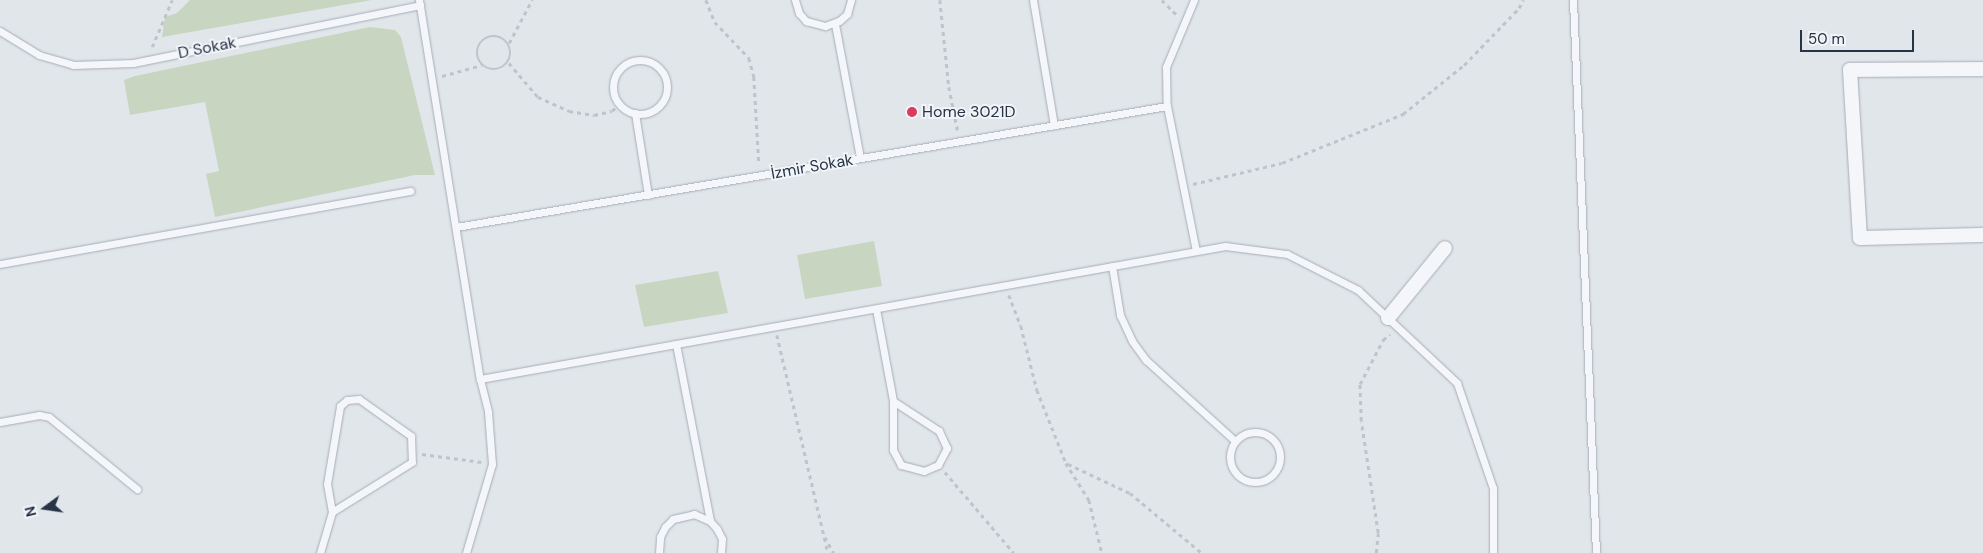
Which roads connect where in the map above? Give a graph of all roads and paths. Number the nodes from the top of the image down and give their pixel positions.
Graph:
1 (172, 0) edge
2 (532, 0) edge
3 (706, 0) edge
4 (795, 0) edge
5 (851, 0) edge
6 (940, 0) edge
7 (1033, 0) edge
8 (1162, 0) edge
9 (1194, 0) edge
10 (1523, 0) edge
11 (1573, 0) edge
12 (419, 3) edge
13 (1184, 22) junction
14 (835, 24) junction
15 (0, 31) edge
16 (509, 43) junction
17 (147, 61) junction
18 (508, 63) junction
19 (482, 64) junction
20 (1983, 69) edge
21 (432, 78) junction
22 (619, 104) junction
23 (1167, 106) junction
24 (635, 113) junction
25 (1054, 125) junction
26 (960, 141) junction
27 (860, 158) junction
28 (760, 175) junction
29 (1184, 187) junction
30 (411, 191) dead end
31 (648, 194) junction
32 (456, 227) junction
33 (1983, 235) edge
34 (1445, 248) dead end
35 (1196, 251) junction
36 (0, 264) edge
37 (1112, 266) junction
38 (1005, 285) junction
39 (876, 309) junction
40 (1393, 323) junction
41 (775, 327) junction
42 (676, 344) junction
43 (480, 379) junction
44 (893, 401) junction
45 (0, 422) edge
46 (1235, 441) junction
47 (413, 453) junction
48 (1066, 463) junction
49 (492, 464) junction
50 (938, 465) junction
51 (137, 489) dead end
52 (332, 512) junction
53 (710, 520) junction
54 (822, 531) junction
55 (320, 553) edge
56 (466, 553) edge
57 (659, 553) edge
58 (721, 553) edge
59 (828, 553) edge
60 (834, 553) edge
61 (1014, 553) edge
62 (1102, 553) edge
63 (1202, 553) edge
64 (1376, 553) edge
65 (1493, 553) edge
66 (1596, 553) edge

1 - 17 path
2 - 16 path
3 - 28 path
4 - 14 lane
5 - 14 lane
6 - 26 path
7 - 25 lane
8 - 13 path
9 - 13 lane
10 - 29 path
11 - 66 lane
12 - 17 lane, D Sokak
12 - 21 lane
13 - 23 lane
14 - 27 lane
15 - 17 lane, D Sokak
16 - 18 path
16 - 19 path
18 - 19 path
18 - 22 path
19 - 21 path
20 - 33 street
21 - 32 lane
22 - 24 lane
22 - 24 lane
23 - 25 lane, İzmir Sokak
23 - 29 lane
24 - 31 lane
25 - 26 lane, İzmir Sokak
26 - 27 lane, İzmir Sokak
27 - 28 lane, İzmir Sokak
28 - 31 lane, İzmir Sokak
29 - 35 lane
30 - 36 lane
31 - 32 lane, İzmir Sokak
32 - 43 lane
34 - 40 street
35 - 37 lane
35 - 40 lane
37 - 38 lane
37 - 46 lane
38 - 39 lane
38 - 48 path
39 - 41 lane
39 - 44 lane
40 - 64 path
40 - 65 lane
41 - 42 lane
41 - 54 path
42 - 43 lane
42 - 53 lane
43 - 49 lane
44 - 50 lane
44 - 50 lane
45 - 51 lane
46 - 46 lane
47 - 49 path
47 - 52 lane
47 - 52 lane
48 - 62 path
48 - 63 path
49 - 56 lane
50 - 61 path
52 - 55 lane
53 - 57 lane
53 - 58 lane
54 - 59 path
54 - 60 path

